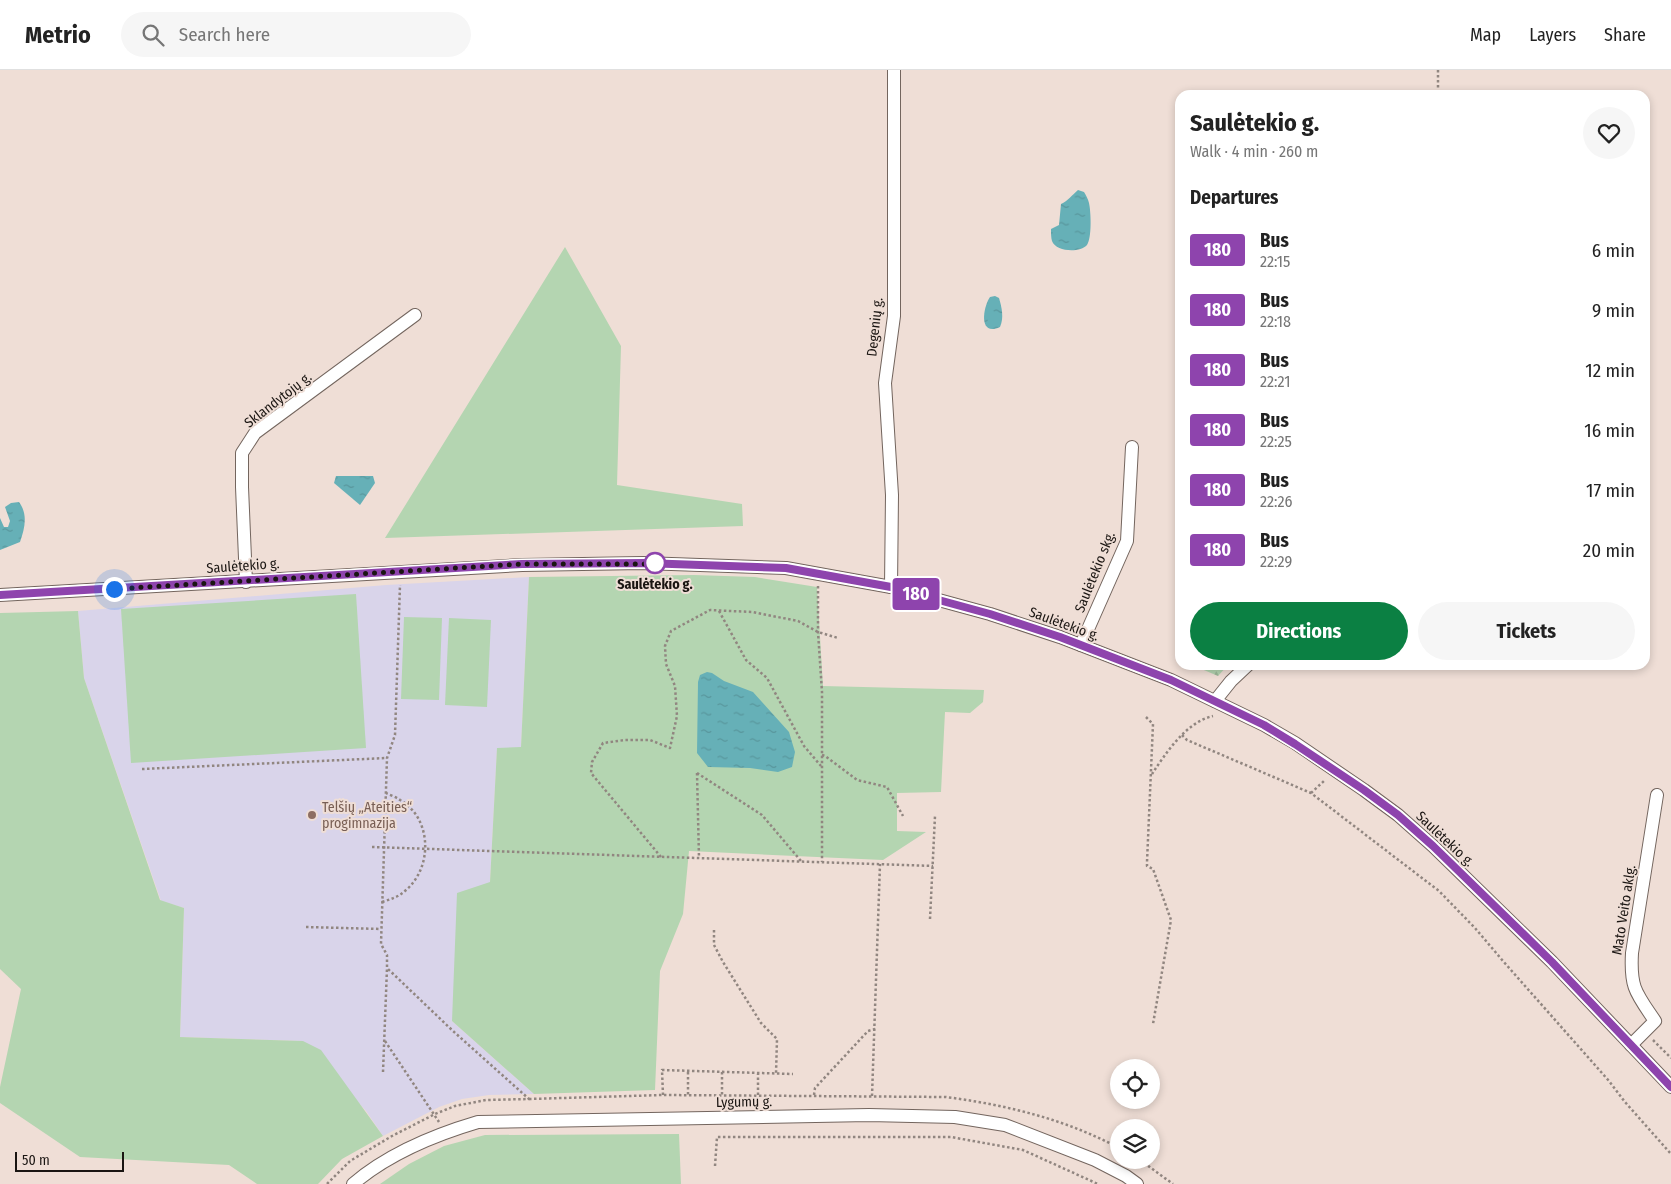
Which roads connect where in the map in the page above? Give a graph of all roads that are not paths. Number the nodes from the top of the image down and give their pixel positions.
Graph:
1 (894, 70) edge
2 (415, 315) dead end
3 (1132, 447) dead end
4 (246, 582) junction
5 (891, 587) junction
6 (0, 595) edge
7 (1081, 645) junction
8 (1243, 670) edge
9 (1215, 701) junction
10 (1657, 795) dead end
11 (1631, 1045) junction
12 (1671, 1087) edge
13 (353, 1184) edge
14 (1137, 1184) edge

1 - 5 street, Degenių g.
2 - 4 street, Sklandytojų g.
3 - 7 street, Saulėtekio skg.
4 - 5 street, Saulėtekio g.
4 - 6 street, Saulėtekio g.
5 - 7 street, Saulėtekio g.
7 - 9 street, Saulėtekio g.
8 - 9 street
9 - 11 street, Saulėtekio g.
10 - 11 street, Mato Veito aklg.
11 - 12 street, Saulėtekio g.
13 - 14 street, Lygumų g.

